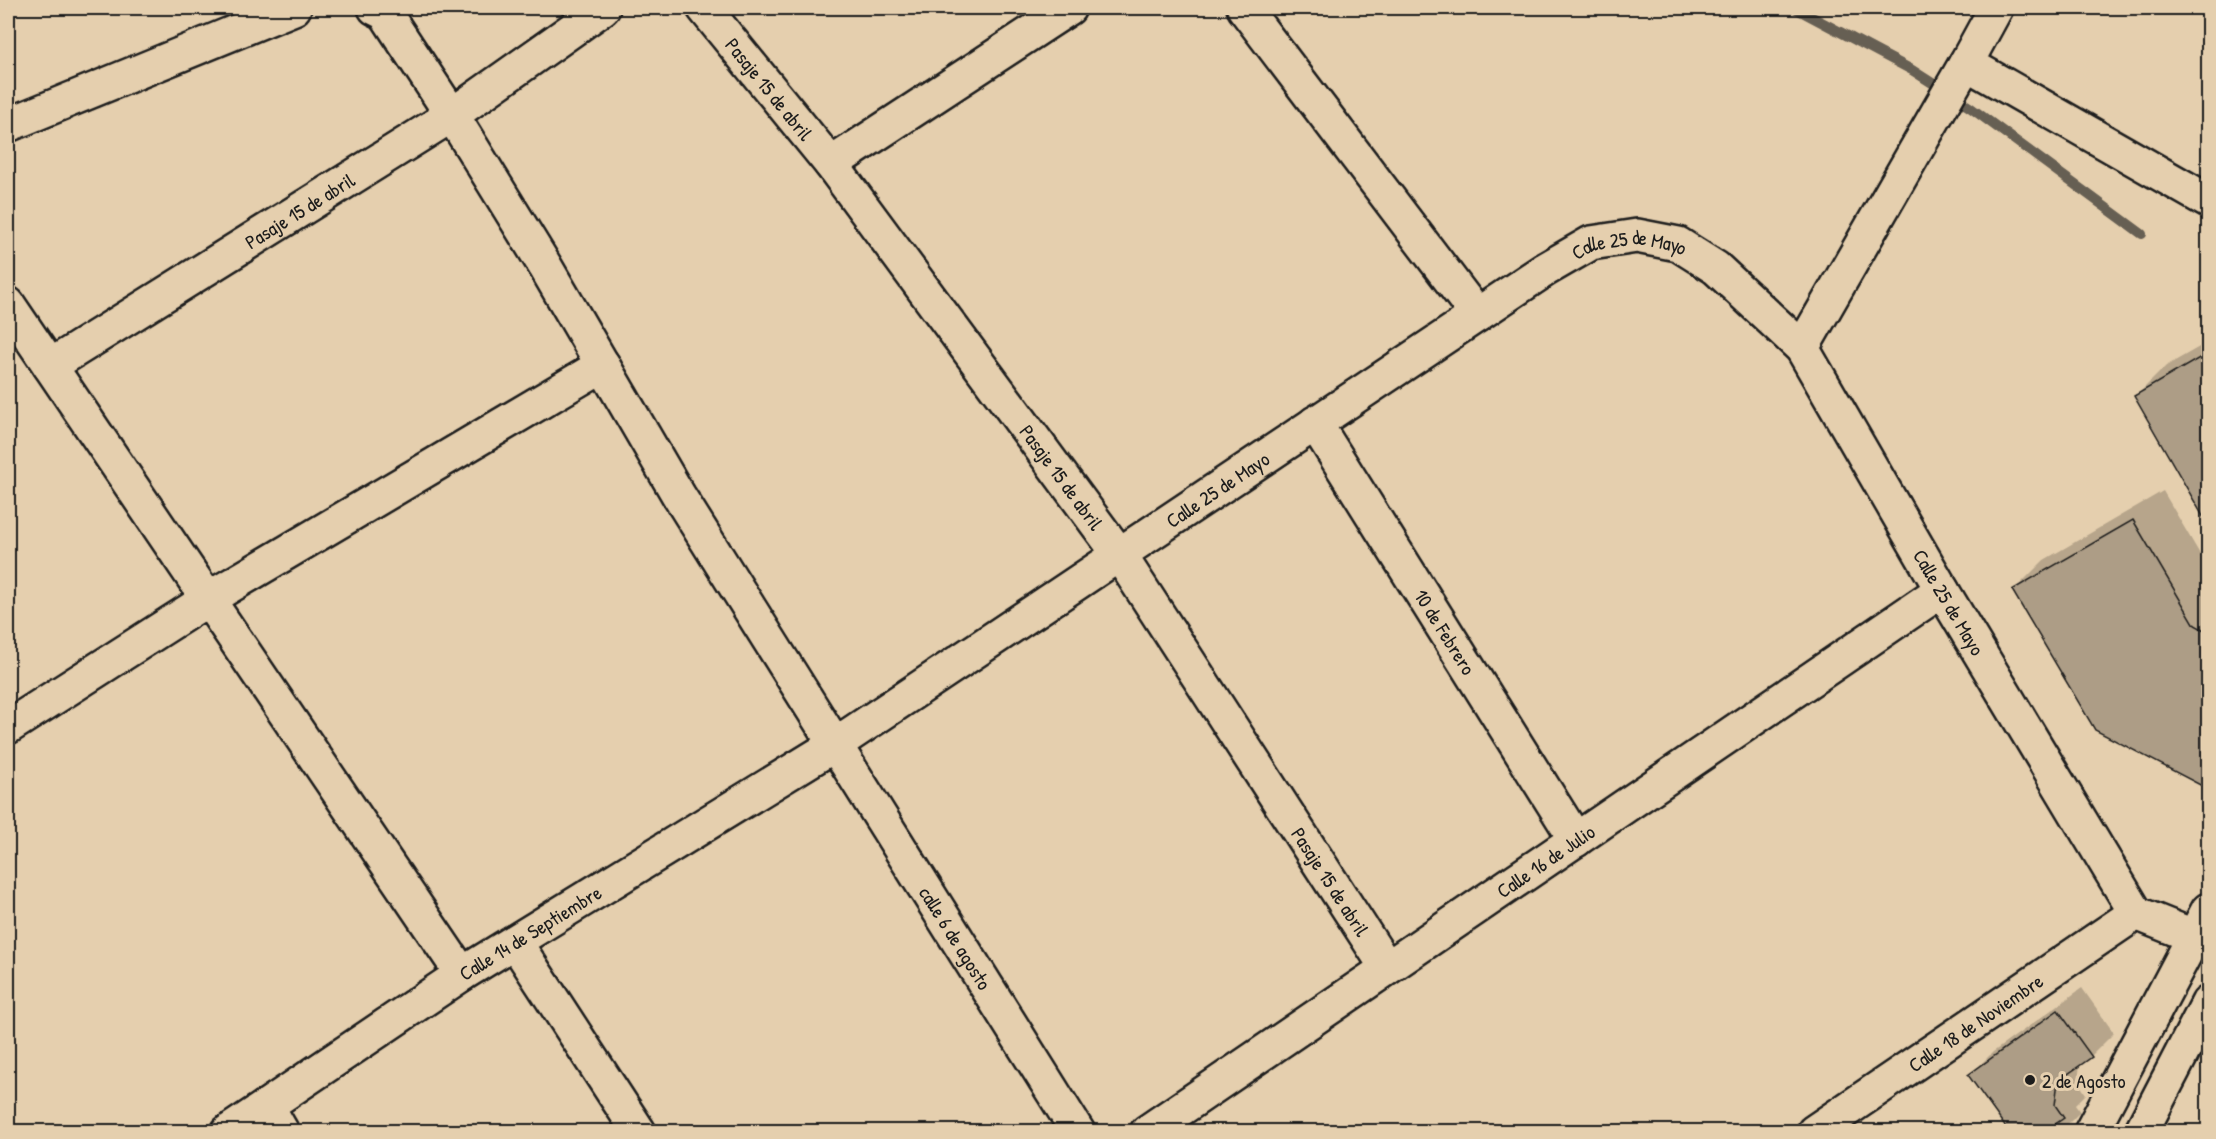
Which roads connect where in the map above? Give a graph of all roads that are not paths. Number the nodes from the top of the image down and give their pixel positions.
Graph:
1 (294, 8) edge
2 (375, 8) edge
3 (603, 8) edge
4 (704, 8) edge
5 (1069, 8) edge
6 (1244, 8) edge
7 (1996, 8) edge
8 (1961, 73) junction
9 (452, 115) junction
10 (8, 125) edge
11 (831, 164) junction
12 (2208, 201) edge
13 (8, 304) edge
14 (1478, 315) junction
15 (1802, 348) junction
16 (603, 365) junction
17 (50, 366) junction
18 (1315, 423) junction
19 (1119, 554) junction
20 (1942, 590) junction
21 (208, 599) junction
22 (8, 727) edge
23 (836, 744) junction
24 (1576, 840) junction
25 (2136, 913) junction
26 (2204, 930) edge
27 (515, 942) junction
28 (1387, 968) junction
29 (462, 974) junction
30 (2208, 1004) edge
31 (274, 1119) edge
32 (228, 1131) edge
33 (639, 1131) edge
34 (1078, 1131) edge
35 (1147, 1131) edge
36 (1814, 1131) edge
37 (2091, 1131) edge
38 (2141, 1131) edge

1 - 10 main road
2 - 9 main road, calle 6 de agosto
3 - 9 main road, Pasaje 15 de abril
4 - 11 main road, Pasaje 15 de abril
5 - 11 main road
6 - 14 main road
7 - 8 main road
8 - 12 main road
8 - 15 main road
9 - 16 main road, calle 6 de agosto
9 - 17 main road, Pasaje 15 de abril
11 - 19 main road, Pasaje 15 de abril
13 - 17 main road
14 - 15 main road, Calle 25 de Mayo
14 - 18 main road, Calle 25 de Mayo
15 - 20 main road, Calle 25 de Mayo
16 - 21 main road
16 - 23 main road, calle 6 de agosto
17 - 21 main road
18 - 19 main road, Calle 25 de Mayo
18 - 24 main road, 10 de Febrero
19 - 23 main road, Calle 25 de Mayo
19 - 28 main road, Pasaje 15 de abril
20 - 24 main road, Calle 16 de Julio
20 - 25 main road, Calle 25 de Mayo
21 - 22 main road
21 - 29 main road
23 - 27 main road, Calle 14 de Septiembre
23 - 34 main road, calle 6 de agosto
24 - 28 main road, Calle 16 de Julio
25 - 26 main road
25 - 36 main road, Calle 18 de Noviembre
26 - 37 main road
27 - 29 main road, Calle 14 de Septiembre
27 - 33 main road
28 - 35 main road, Calle 16 de Julio
29 - 31 main road, Calle 14 de Septiembre
30 - 38 main road
31 - 32 main road, Calle 14 de Septiembre

